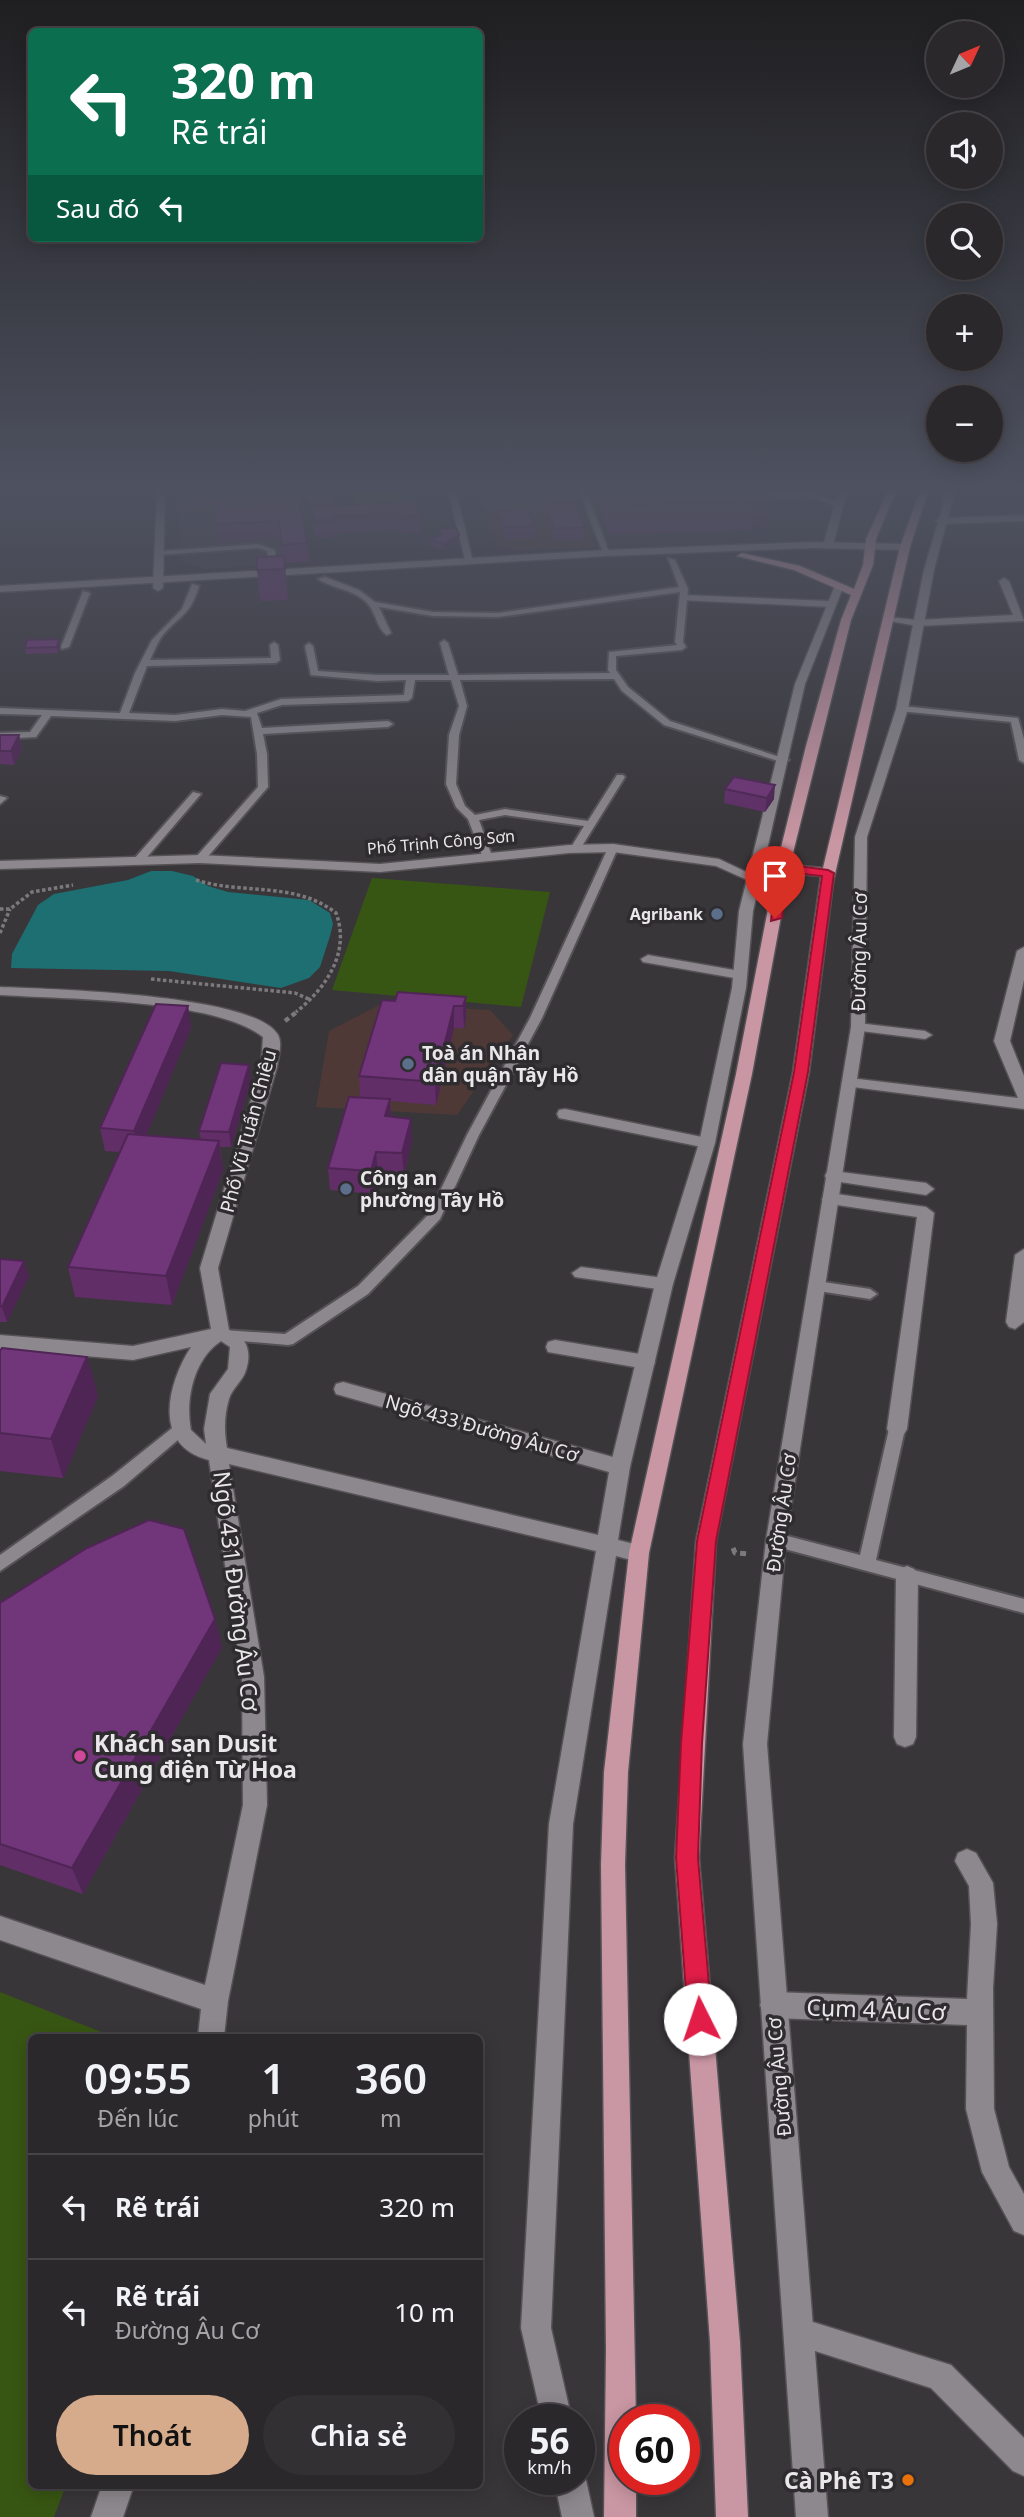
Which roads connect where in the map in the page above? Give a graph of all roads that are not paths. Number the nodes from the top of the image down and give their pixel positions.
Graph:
1 (80, 608) edge
2 (189, 608) edge
3 (378, 608) edge
4 (401, 608) edge
5 (553, 608) edge
6 (682, 608) edge
7 (828, 608) edge
8 (851, 608) edge
9 (892, 608) edge
10 (920, 608) edge
11 (1022, 619) edge
12 (889, 620) junction
13 (917, 623) junction
14 (387, 633) dead end
15 (444, 643) dead end
16 (274, 645) dead end
17 (309, 646) dead end
18 (65, 647) dead end
19 (146, 663) junction
20 (615, 676) junction
21 (411, 677) junction
22 (455, 677) junction
23 (902, 709) junction
24 (0, 711) edge
25 (49, 712) junction
26 (248, 713) junction
27 (124, 715) junction
28 (388, 724) dead end
29 (259, 731) junction
30 (0, 736) edge
31 (784, 760) junction
32 (1024, 760) edge
33 (620, 777) dead end
34 (196, 794) dead end
35 (474, 818) junction
36 (590, 824) junction
37 (612, 848) junction
38 (575, 849) junction
39 (487, 856) junction
40 (200, 859) junction
41 (138, 861) junction
42 (783, 868) junction
43 (1, 869) edge
44 (828, 873) junction
45 (754, 879) junction
46 (1024, 951) edge
47 (648, 959) dead end
48 (740, 975) junction
49 (0, 991) edge
50 (858, 1027) junction
51 (925, 1035) dead end
52 (850, 1083) junction
53 (1024, 1095) edge
54 (1024, 1104) edge
55 (565, 1114) dead end
56 (707, 1143) junction
57 (834, 1176) junction
58 (926, 1189) dead end
59 (830, 1199) junction
60 (1024, 1255) edge
61 (581, 1273) dead end
62 (664, 1284) junction
63 (817, 1286) junction
64 (870, 1294) dead end
65 (1015, 1322) dead end
66 (221, 1334) junction
67 (0, 1342) edge
68 (555, 1347) dead end
69 (646, 1362) junction
70 (343, 1389) dead end
71 (181, 1429) junction
72 (897, 1429) joint
73 (219, 1453) junction
74 (620, 1467) junction
75 (606, 1545) junction
76 (775, 1549) junction
77 (639, 1553) junction
78 (0, 1564) edge
79 (866, 1565) junction
80 (907, 1575) junction
81 (1024, 1606) edge
82 (905, 1737) dead end
83 (967, 1861) dead end
84 (0, 1928) edge
85 (215, 2001) junction
86 (773, 2005) junction
87 (980, 2012) junction
88 (211, 2034) edge
89 (1024, 2221) edge
90 (800, 2333) junction
91 (553, 2404) edge
92 (1024, 2460) edge
93 (116, 2489) edge
94 (573, 2495) edge
95 (107, 2517) edge
96 (578, 2517) edge
97 (620, 2517) edge
98 (732, 2517) edge
99 (812, 2517) edge

1 - 18 lane
2 - 19 lane
3 - 14 lane
4 - 5 lane
6 - 20 lane
7 - 31 street
8 - 42 main road
9 - 12 main road, Đường Âu Cơ
10 - 13 street, Đường Âu Cơ
11 - 13 street
12 - 13 street
12 - 44 main road, Đường Âu Cơ
13 - 23 street, Đường Âu Cơ
15 - 22 lane
16 - 19 lane
17 - 21 lane
19 - 27 lane
20 - 22 lane
20 - 31 lane
21 - 22 lane
21 - 26 lane
22 - 35 lane
23 - 32 lane
23 - 50 street, Đường Âu Cơ
24 - 25 lane
25 - 27 lane
25 - 30 lane
26 - 27 lane
26 - 29 lane
28 - 29 lane
29 - 40 lane
31 - 45 street
33 - 36 lane
34 - 41 lane
35 - 36 lane
35 - 39 lane
36 - 38 lane
37 - 38 street, Phố Trịnh Công Sơn
37 - 45 street, Phố Trịnh Công Sơn
37 - 66 lane
38 - 39 street, Phố Trịnh Công Sơn
39 - 40 street, Phố Trịnh Công Sơn
40 - 41 street, Phố Trịnh Công Sơn
41 - 43 street, Phố Trịnh Công Sơn
42 - 44 main road
42 - 77 main road
44 - 98 main road, Đường Âu Cơ
45 - 48 street
46 - 53 street
47 - 48 street
48 - 56 street
49 - 66 street, Phố Vũ Tuấn Chiêu
50 - 51 street
50 - 52 street, Đường Âu Cơ
52 - 54 street
52 - 57 street, Đường Âu Cơ
55 - 56 street
56 - 62 street
57 - 58 street
57 - 59 street, Đường Âu Cơ
59 - 63 street, Đường Âu Cơ
59 - 72 street
60 - 65 street
61 - 62 street
62 - 69 street
63 - 64 lane
63 - 76 street, Đường Âu Cơ
66 - 67 street
66 - 71 street
66 - 73 street
68 - 69 street
69 - 74 street
70 - 74 street, Ngõ 433 Đường Âu Cơ
71 - 73 street
71 - 78 lane
72 - 79 lane
73 - 75 street, Ngõ 431 Đường Âu Cơ
73 - 85 street, Ngõ 431 Đường Âu Cơ
74 - 75 street
75 - 77 street
75 - 91 street
76 - 79 lane
76 - 86 street, Đường Âu Cơ
77 - 97 main road
79 - 80 lane
80 - 81 lane
80 - 82 street
83 - 87 street
84 - 85 street
85 - 88 street, Ngõ 431 Đường Âu Cơ
86 - 87 street, Cụm 4 Âu Cơ
86 - 90 street, Đường Âu Cơ
87 - 89 street
90 - 92 street
90 - 99 street, Đường Âu Cơ
93 - 95 street
94 - 96 street

